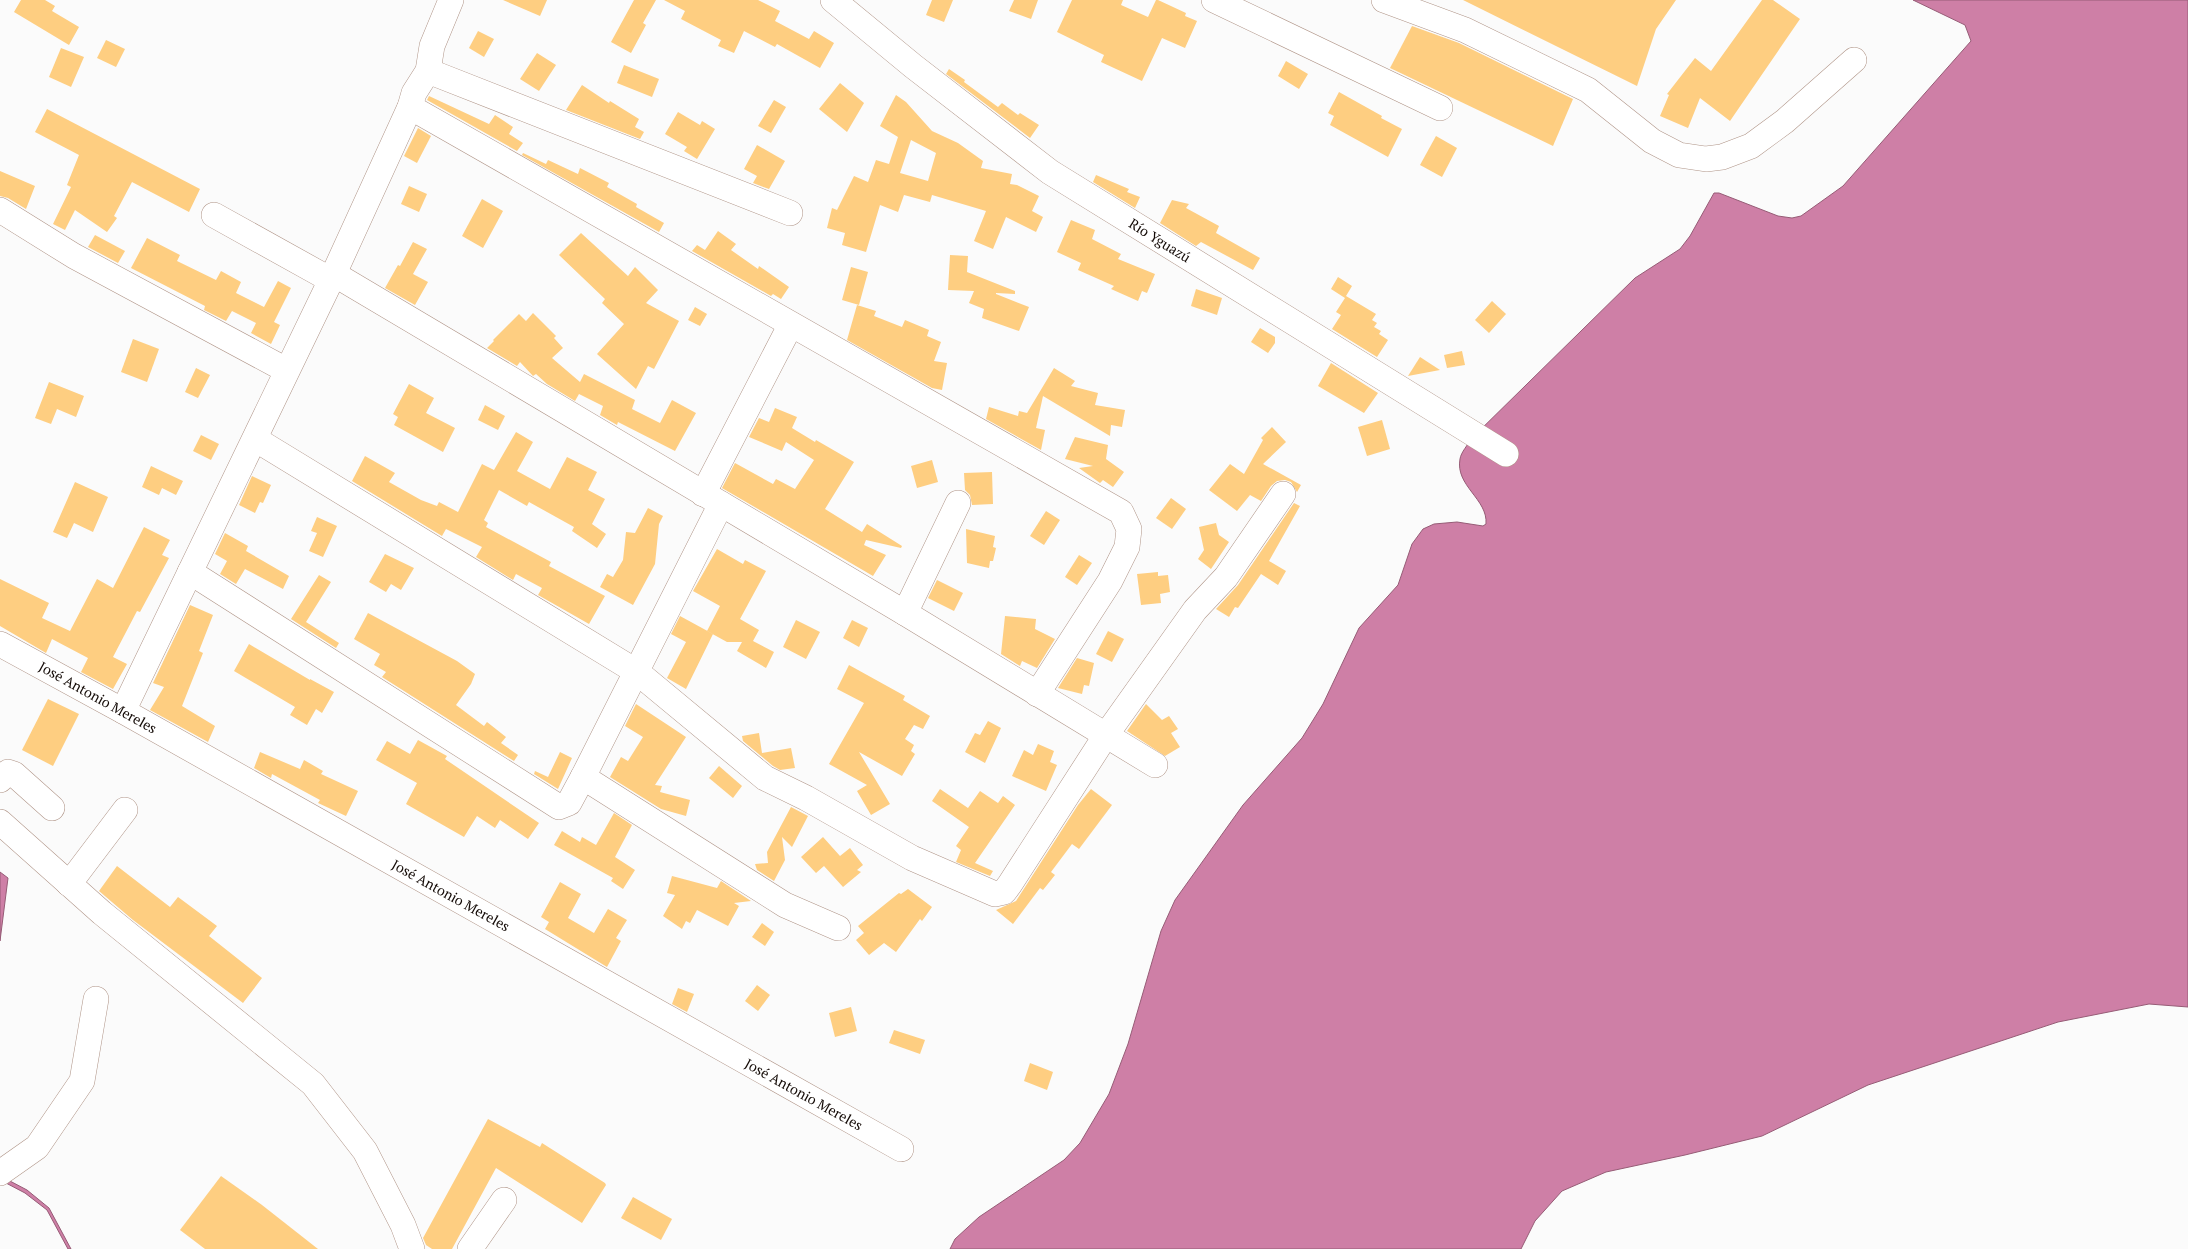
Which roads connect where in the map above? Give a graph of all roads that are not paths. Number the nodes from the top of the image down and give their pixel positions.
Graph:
1 (451, 0) edge
2 (833, 0) edge
3 (1214, 0) edge
4 (1384, 0) edge
5 (1854, 60) dead end
6 (428, 71) junction
7 (410, 107) junction
8 (1440, 108) dead end
9 (0, 210) edge
10 (790, 214) dead end
11 (214, 215) dead end
12 (332, 277) junction
13 (790, 326) junction
14 (286, 370) junction
15 (255, 439) junction
16 (1506, 454) dead end
17 (1283, 494) dead end
18 (712, 499) junction
19 (958, 503) dead end
20 (190, 572) junction
21 (905, 613) junction
22 (0, 644) edge
23 (637, 672) junction
24 (1037, 694) junction
25 (123, 711) junction
26 (1106, 735) junction
27 (1155, 765) dead end
28 (584, 778) junction
29 (0, 780) edge
30 (52, 808) dead end
31 (124, 810) dead end
32 (0, 822) edge
33 (69, 884) junction
34 (838, 928) dead end
35 (96, 1000) dead end
36 (900, 1149) dead end
37 (0, 1173) edge
38 (504, 1200) dead end
39 (412, 1249) edge
40 (470, 1249) edge

1 - 6 street
2 - 16 street, Río Yguazú
3 - 8 street
4 - 5 street
6 - 7 street
6 - 10 street
7 - 12 street
7 - 13 street
9 - 14 street
11 - 12 street
12 - 14 street
12 - 18 street
13 - 18 street
13 - 24 street
14 - 15 street
15 - 20 street
15 - 23 street
17 - 26 street
18 - 21 street
18 - 23 street
19 - 21 street
20 - 25 street
20 - 28 street
21 - 24 street
22 - 25 street, José Antonio Mereles
23 - 26 street
23 - 28 street
24 - 26 street
25 - 36 street, José Antonio Mereles
26 - 27 street
28 - 34 street
29 - 30 street
31 - 33 street
32 - 33 street
33 - 39 street
35 - 37 street
38 - 40 street

